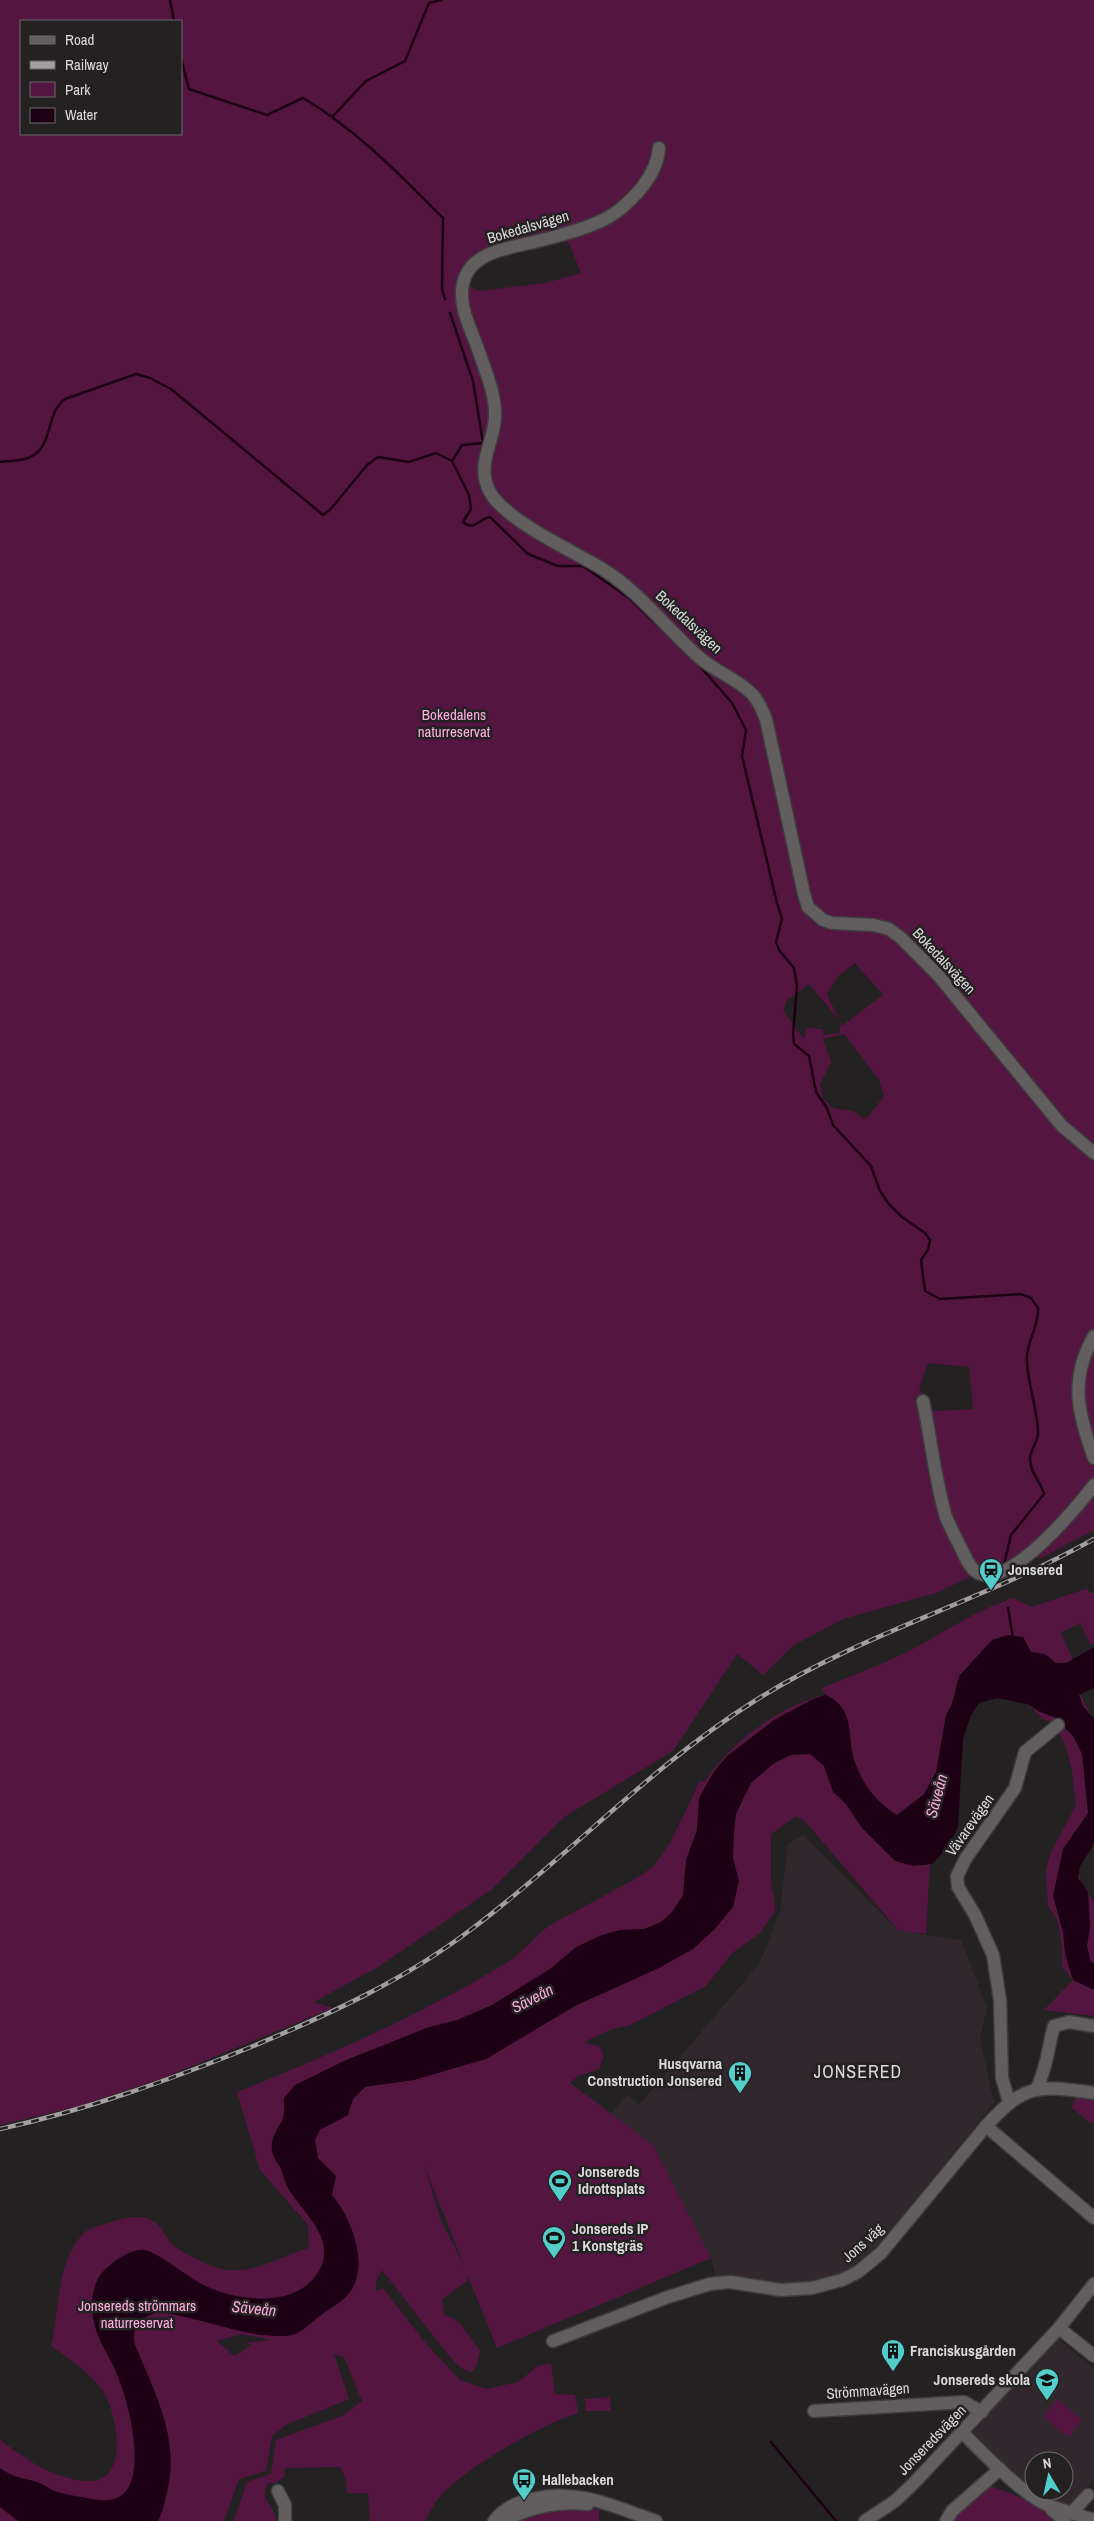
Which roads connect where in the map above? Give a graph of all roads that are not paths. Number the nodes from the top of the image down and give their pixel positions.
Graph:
1 (659, 148) dead end
2 (1094, 1153) edge
3 (1094, 1336) edge
4 (923, 1401) dead end
5 (1094, 1458) edge
6 (1094, 1485) edge
7 (1058, 1725) dead end
8 (1094, 2026) edge
9 (1037, 2088) junction
10 (1094, 2093) edge
11 (1009, 2102) junction
12 (986, 2126) junction
13 (1094, 2218) edge
14 (1094, 2284) edge
15 (1059, 2328) junction
16 (553, 2341) dead end
17 (1094, 2356) edge
18 (814, 2411) dead end
19 (982, 2412) junction
20 (962, 2432) junction
21 (1000, 2469) junction
22 (278, 2491) dead end
23 (1088, 2495) dead end
24 (608, 2504) junction
25 (1069, 2518) edge
26 (1094, 2520) edge
27 (285, 2521) edge
28 (494, 2521) edge
29 (504, 2521) edge
30 (656, 2521) edge
31 (865, 2521) edge
32 (946, 2521) edge

1 - 2 street, Bokedalsvägen
3 - 5 street
4 - 6 street
7 - 11 street, Vävarevägen
8 - 9 street
9 - 10 street
9 - 11 street
11 - 12 street
12 - 13 street
12 - 16 street, Jons väg
14 - 15 street, Jonseredsvägen
15 - 17 street
15 - 19 street, Jonseredsvägen
18 - 19 street, Strömmavägen
19 - 20 street, Jonseredsvägen
20 - 21 street
20 - 31 street, Jonseredsvägen
21 - 25 street
21 - 32 street
22 - 27 street
23 - 25 street
24 - 28 street
24 - 29 street
24 - 30 street
25 - 26 street

